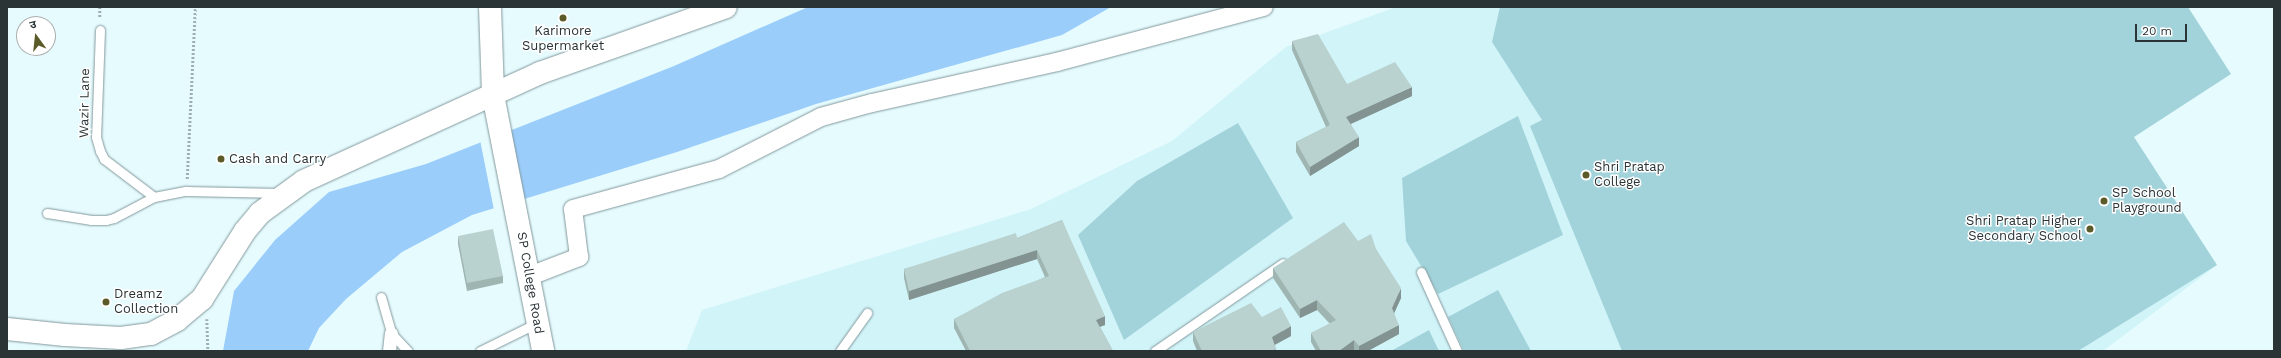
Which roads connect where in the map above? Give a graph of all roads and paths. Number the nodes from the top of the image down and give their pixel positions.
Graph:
1 (195, 7) edge
2 (490, 7) edge
3 (726, 7) edge
4 (1264, 7) edge
5 (100, 30) dead end
6 (493, 95) junction
7 (186, 191) junction
8 (286, 193) junction
9 (154, 197) junction
10 (47, 213) dead end
11 (1292, 257) edge
12 (1421, 272) dead end
13 (530, 276) junction
14 (381, 297) dead end
15 (202, 299) junction
16 (867, 314) dead end
17 (537, 323) junction
18 (7, 329) edge
19 (391, 333) junction
20 (208, 351) edge
21 (389, 351) edge
22 (408, 351) edge
23 (480, 351) edge
24 (543, 351) edge
25 (840, 351) edge
26 (1155, 351) edge
27 (1457, 351) edge

1 - 7 path
2 - 6 main road, SP College Road
3 - 6 main road
4 - 13 street
5 - 9 lane, Wazir Lane
6 - 8 main road
6 - 13 main road, SP College Road
7 - 8 lane
7 - 9 lane
8 - 15 main road
9 - 10 lane
11 - 26 lane
12 - 27 lane
13 - 17 main road, SP College Road
14 - 19 lane
15 - 18 main road
15 - 20 path
16 - 25 lane
17 - 23 lane
17 - 24 main road, SP College Road
19 - 21 street
19 - 22 lane

